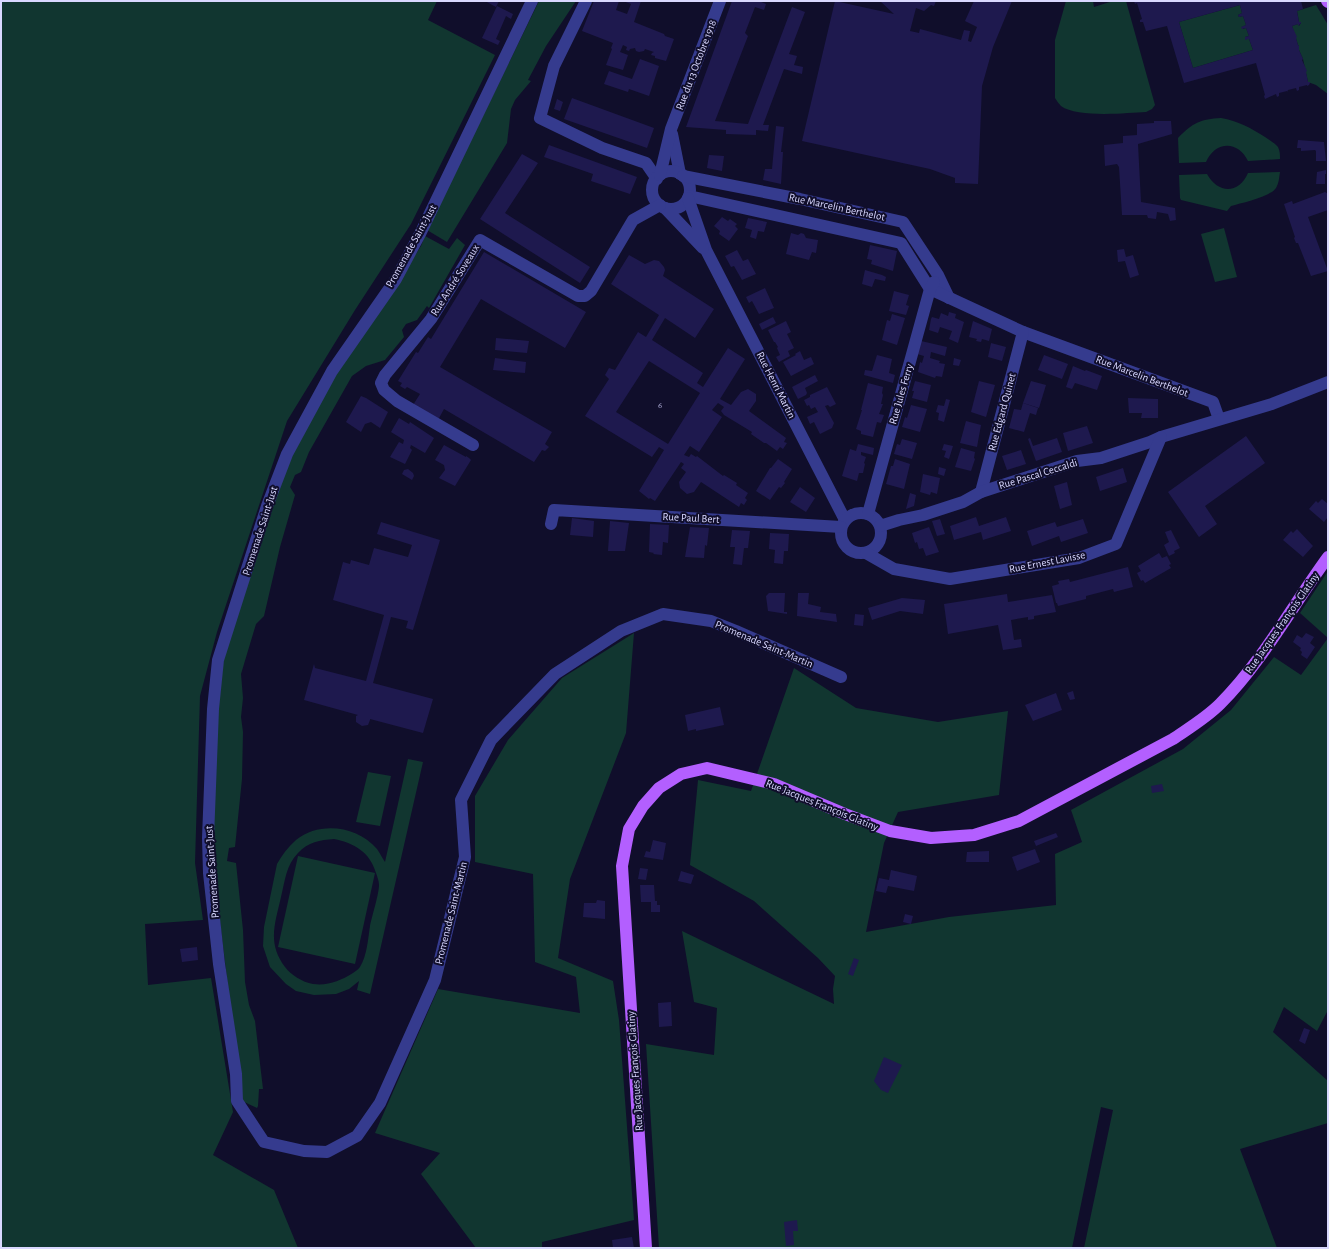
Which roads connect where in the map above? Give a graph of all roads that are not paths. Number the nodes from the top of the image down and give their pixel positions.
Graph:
1 (532, 1) edge
2 (586, 1) edge
3 (720, 1) edge
4 (671, 129) junction
5 (682, 175) junction
6 (658, 177) junction
7 (688, 197) junction
8 (800, 199) junction
9 (662, 207) junction
10 (796, 219) junction
11 (706, 250) junction
12 (938, 275) junction
13 (930, 289) junction
14 (949, 298) junction
15 (1023, 332) junction
16 (1328, 382) edge
17 (1220, 419) junction
18 (1161, 437) junction
19 (473, 445) dead end
20 (981, 492) junction
21 (868, 514) junction
22 (551, 524) dead end
23 (843, 524) junction
24 (880, 526) junction
25 (866, 553) junction
26 (1328, 556) edge
27 (841, 677) dead end
28 (247, 1117) joint
29 (646, 1248) edge

1 - 28 street, Promenade Saint-Just
2 - 6 street
3 - 4 street, Rue du 13 Octobre 1918
4 - 5 street, Rue du 13 Octobre 1918
4 - 6 street, Rue du 13 Octobre 1918
5 - 6 street
5 - 7 street
5 - 8 street, Rue Marcelin Berthelot
6 - 9 street
7 - 9 street
7 - 10 street, Rue Marcelin Berthelot
7 - 11 street, Rue Henri Martin
8 - 10 street
8 - 12 street, Rue Marcelin Berthelot
9 - 11 street, Rue Henri Martin
9 - 19 street, Rue André Soveaux
10 - 13 street, Rue Marcelin Berthelot
11 - 23 street, Rue Henri Martin
12 - 13 street, Rue Jules Ferry
12 - 14 street, Rue Marcelin Berthelot
13 - 14 street, Rue Marcelin Berthelot
13 - 21 street, Rue Jules Ferry
14 - 15 street, Rue Marcelin Berthelot
15 - 17 street, Rue Marcelin Berthelot
15 - 20 street, Rue Edgard Quinet
16 - 17 street
17 - 18 street, Rue Pascal Ceccaldi
18 - 20 street, Rue Pascal Ceccaldi
18 - 25 street, Rue Ernest Lavisse
20 - 24 street, Rue Pascal Ceccaldi
21 - 23 street
21 - 24 street
22 - 23 street, Rue Paul Bert
23 - 25 street
24 - 25 street
26 - 29 main road, Rue Jacques François Glatiny
27 - 28 street, Promenade Saint-Martin

